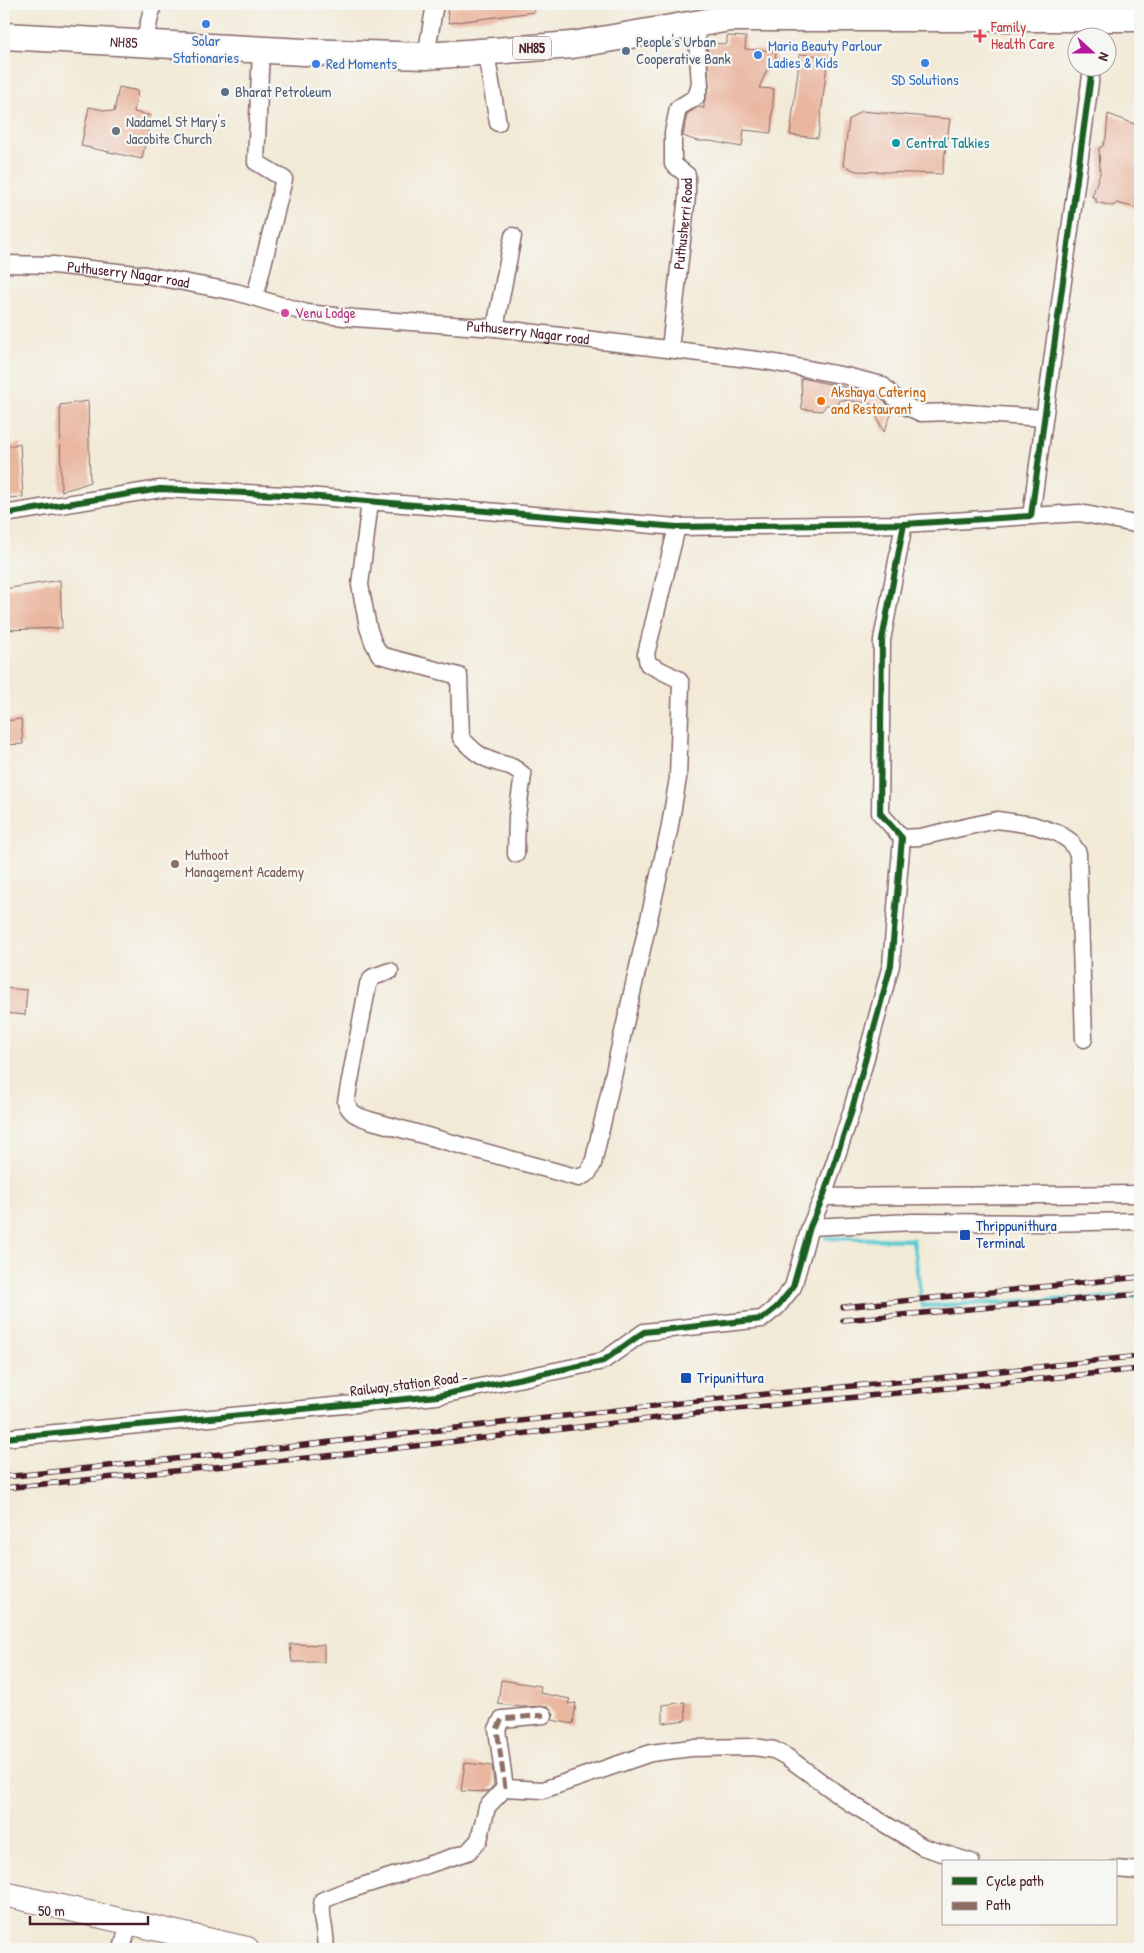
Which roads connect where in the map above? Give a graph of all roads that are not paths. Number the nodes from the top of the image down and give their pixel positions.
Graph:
1 (153, 4) edge
2 (435, 4) edge
3 (829, 11) edge
4 (1061, 11) edge
5 (1140, 18) edge
6 (696, 24) junction
7 (1098, 28) edge
8 (4, 36) edge
9 (144, 44) junction
10 (261, 50) junction
11 (486, 53) junction
12 (426, 56) junction
13 (1091, 78) edge
14 (498, 123) dead end
15 (513, 236) dead end
16 (4, 264) edge
17 (255, 297) junction
18 (494, 328) junction
19 (670, 349) junction
20 (1043, 418) junction
21 (370, 501) junction
22 (4, 514) edge
23 (1031, 516) junction
24 (904, 524) junction
25 (1140, 525) edge
26 (677, 527) junction
27 (902, 838) junction
28 (516, 854) dead end
29 (390, 971) dead end
30 (1084, 1040) dead end
31 (1140, 1194) edge
32 (823, 1197) junction
33 (1140, 1221) edge
34 (810, 1227) junction
35 (4, 1438) edge
36 (544, 1714) dead end
37 (505, 1788) junction
38 (965, 1860) edge
39 (1116, 1869) edge
40 (1140, 1871) edge
41 (4, 1894) edge
42 (129, 1923) junction
43 (122, 1949) edge
44 (247, 1949) edge
45 (325, 1949) edge

1 - 9 street
2 - 12 street
3 - 4 main road, NH85 / NH85
3 - 6 main road, NH85 / NH85
4 - 7 main road, NH85 / NH85
5 - 7 main road, NH85 / NH85
6 - 11 main road, NH85 / NH85
6 - 19 street, Puthusherri Road
8 - 9 main road, NH85 / NH85
9 - 10 main road, NH85 / NH85
10 - 12 main road, NH85 / NH85
10 - 17 street
11 - 12 main road, NH85 / NH85
11 - 14 street
13 - 20 street
15 - 18 street
16 - 17 street, Puthuserry Nagar road
17 - 18 street, Puthuserry Nagar road
18 - 19 street, Puthuserry Nagar road
19 - 20 street, Puthuserry Nagar road
20 - 23 street
21 - 22 street
21 - 26 street
21 - 28 street
23 - 24 street
23 - 25 street
24 - 26 street
24 - 27 street
26 - 29 street
27 - 30 street
27 - 32 street
31 - 32 street
32 - 34 street
33 - 34 street
34 - 35 street, Railway station Road -
36 - 37 street
37 - 38 street
37 - 45 street
39 - 40 street
41 - 42 main road
42 - 43 street
42 - 44 main road

